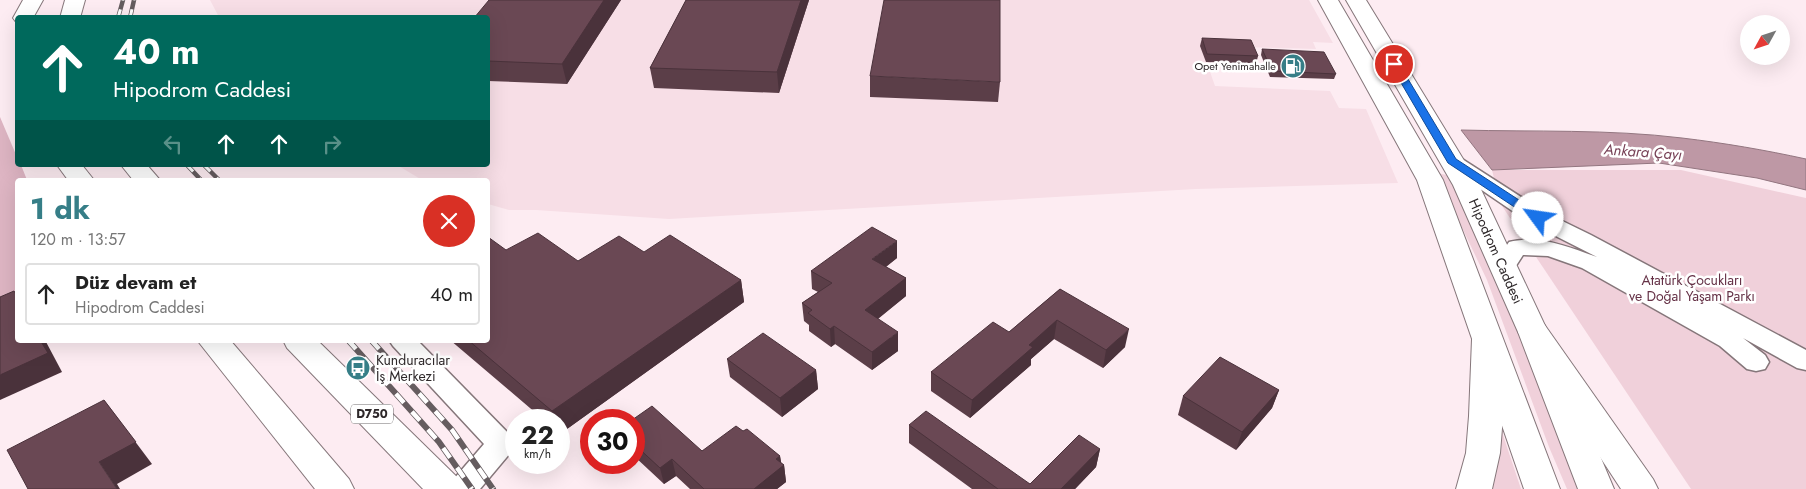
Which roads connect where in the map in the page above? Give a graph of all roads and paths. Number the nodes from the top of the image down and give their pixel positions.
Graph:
1 (33, 0) edge
2 (75, 0) edge
3 (1328, 0) edge
4 (1356, 0) edge
5 (25, 15) edge
6 (71, 15) edge
7 (1452, 161) junction
8 (71, 167) edge
9 (135, 167) edge
10 (79, 178) edge
11 (145, 178) edge
12 (1628, 251) dead end
13 (1504, 267) junction
14 (1533, 332) junction
15 (1487, 339) junction
16 (214, 343) edge
17 (301, 343) edge
18 (405, 343) edge
19 (1806, 345) edge
20 (1806, 361) edge
21 (1756, 362) dead end
22 (336, 489) edge
23 (446, 489) edge
24 (463, 489) edge
25 (1474, 489) edge
26 (1542, 489) edge
27 (1596, 489) edge
28 (1640, 489) edge

1 - 5 main road
2 - 6 main road
3 - 15 main road
4 - 7 main road, Hipodrom Caddesi
7 - 13 main road, Hipodrom Caddesi
7 - 20 street
8 - 10 main road
9 - 11 main road
12 - 19 street
13 - 14 main road, Hipodrom Caddesi
13 - 21 street
14 - 27 main road, Hipodrom Caddesi
14 - 28 main road
15 - 25 main road
15 - 26 main road
16 - 22 main road
17 - 23 main road, D750
18 - 24 street

